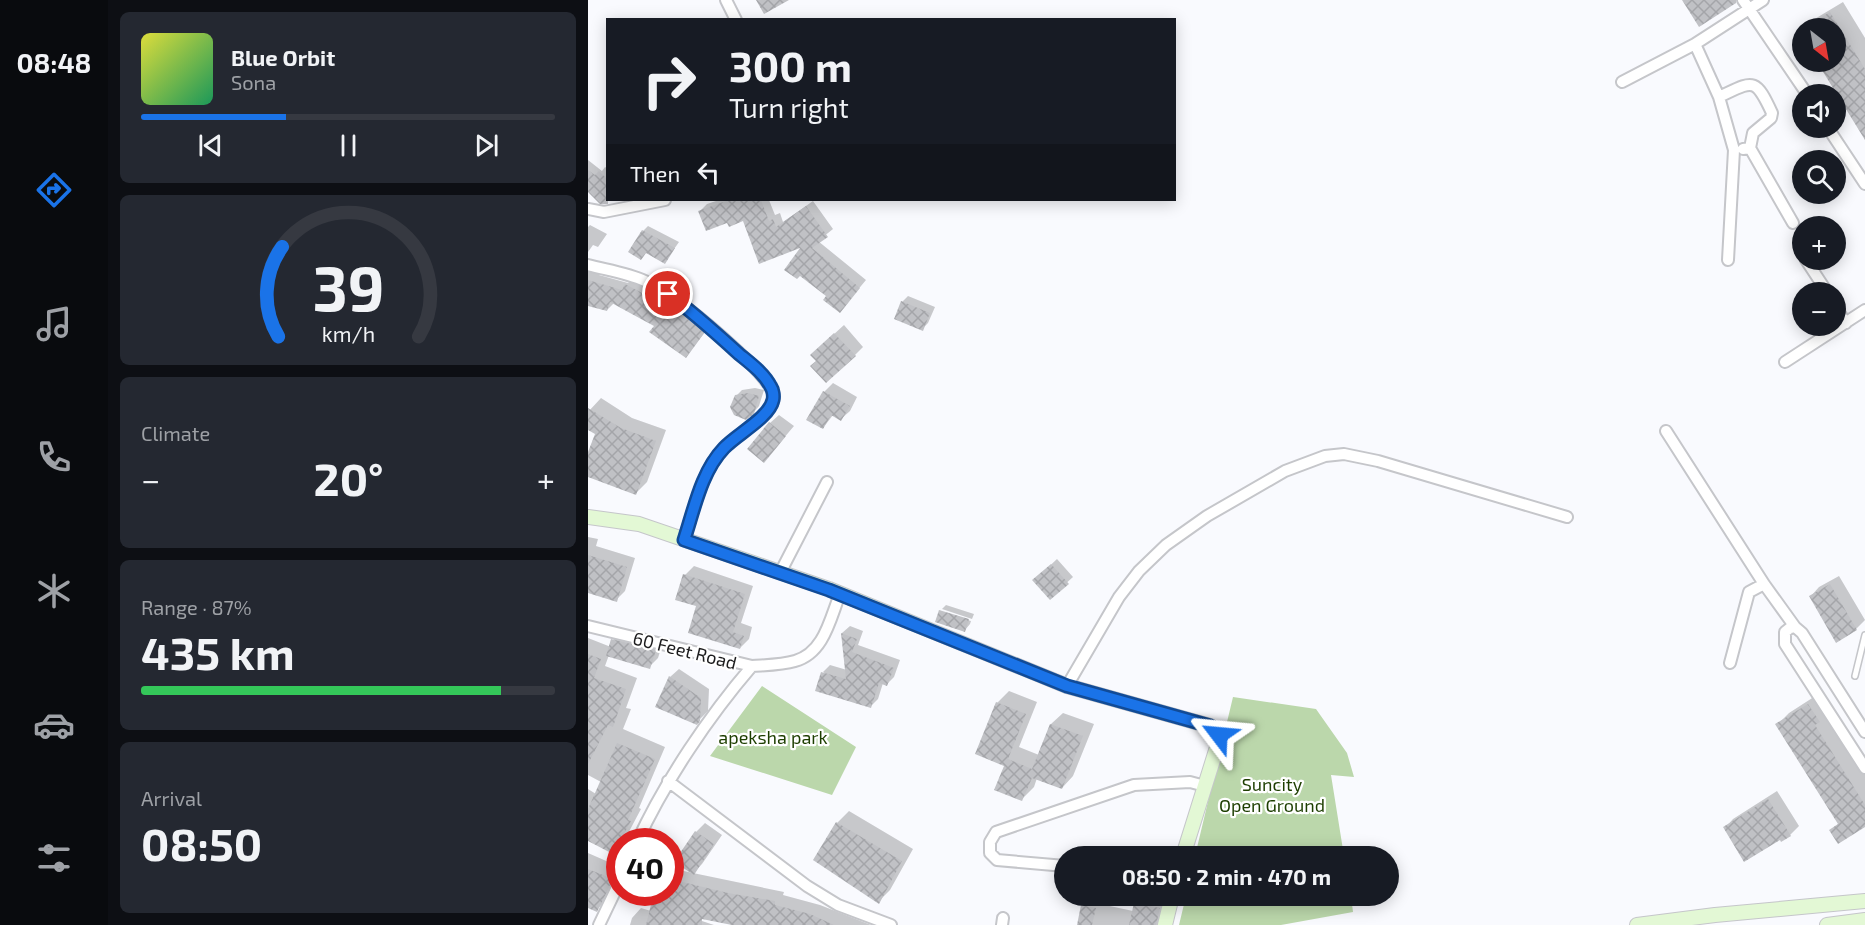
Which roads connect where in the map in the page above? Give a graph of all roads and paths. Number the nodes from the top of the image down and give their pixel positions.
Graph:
1 (726, 0) edge
2 (1763, 0) edge
3 (1746, 4) edge
4 (735, 18) edge
5 (1695, 44) junction
6 (1622, 82) dead end
7 (1800, 84) edge
8 (1719, 97) junction
9 (1835, 138) edge
10 (1750, 148) junction
11 (1734, 150) junction
12 (1865, 184) edge
13 (661, 201) edge
14 (588, 209) edge
15 (1792, 221) edge
16 (1728, 260) dead end
17 (588, 265) edge
18 (1865, 310) edge
19 (1846, 323) edge
20 (1826, 336) edge
21 (1785, 362) dead end
22 (1666, 431) dead end
23 (827, 482) dead end
24 (1567, 517) dead end
25 (588, 518) edge
26 (684, 540) junction
27 (780, 573) junction
28 (1764, 584) junction
29 (840, 594) junction
30 (588, 626) edge
31 (1795, 627) junction
32 (1865, 634) edge
33 (1730, 663) dead end
34 (752, 666) junction
35 (1855, 676) dead end
36 (1067, 686) junction
37 (1865, 732) edge
38 (1865, 768) edge
39 (668, 781) junction
40 (1205, 786) junction
41 (645, 828) edge
42 (1185, 846) edge
43 (1054, 865) edge
44 (1865, 901) edge
45 (608, 906) edge
46 (1169, 906) edge
47 (1865, 920) edge
48 (600, 925) edge
49 (891, 925) edge
50 (1164, 925) edge
51 (1637, 925) edge
52 (1827, 925) edge

1 - 4 street
2 - 3 street
3 - 5 street
3 - 7 street
5 - 6 street
5 - 8 street
8 - 10 street
8 - 11 street
9 - 12 street
10 - 11 street
10 - 15 street
11 - 16 street
13 - 14 street
17 - 26 street
18 - 19 street
20 - 21 street
22 - 28 street
23 - 27 street
24 - 36 street
25 - 26 street
26 - 27 street
27 - 29 street
28 - 31 street
28 - 33 street
29 - 34 street
29 - 36 street
30 - 34 street, 60 Feet Road
31 - 37 street
31 - 38 street
32 - 35 lane
34 - 39 street, 60 Feet Road
36 - 40 street
39 - 41 street, 60 Feet Road
39 - 49 street
40 - 42 street
40 - 43 street
44 - 51 street
45 - 48 street
46 - 50 street
47 - 52 street

